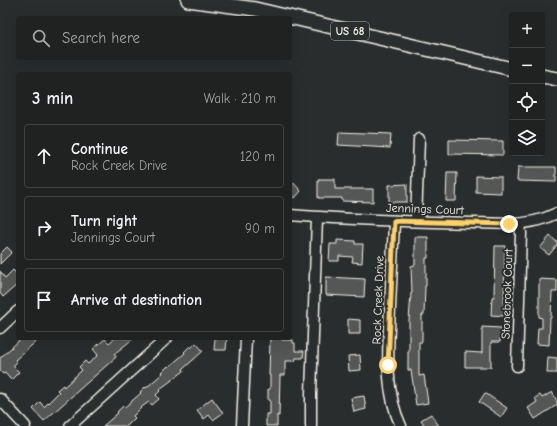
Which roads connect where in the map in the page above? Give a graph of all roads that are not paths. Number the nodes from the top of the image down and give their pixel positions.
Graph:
1 (188, 0) edge
2 (256, 5) edge
3 (509, 68) edge
4 (545, 77) edge
5 (557, 79) edge
6 (419, 139) dead end
7 (557, 213) edge
8 (292, 216) edge
9 (317, 218) junction
10 (394, 221) junction
11 (416, 221) junction
12 (520, 224) junction
13 (16, 313) edge
14 (0, 328) edge
15 (165, 340) edge
16 (246, 340) edge
17 (517, 366) dead end
18 (0, 399) edge
19 (24, 426) edge
20 (70, 426) edge
21 (242, 426) edge
22 (311, 426) edge
23 (401, 426) edge

1 - 2 main road, US 68
2 - 3 main road, US 68
4 - 5 main road
6 - 11 street
7 - 12 street, Jennings Court
8 - 9 street, Jennings Court
9 - 10 street, Jennings Court
9 - 22 street
10 - 11 street, Jennings Court
10 - 23 street, Rock Creek Drive
11 - 12 street, Jennings Court
12 - 17 street, Stonebrook Court
13 - 14 street
15 - 20 street
16 - 21 street
18 - 19 street

